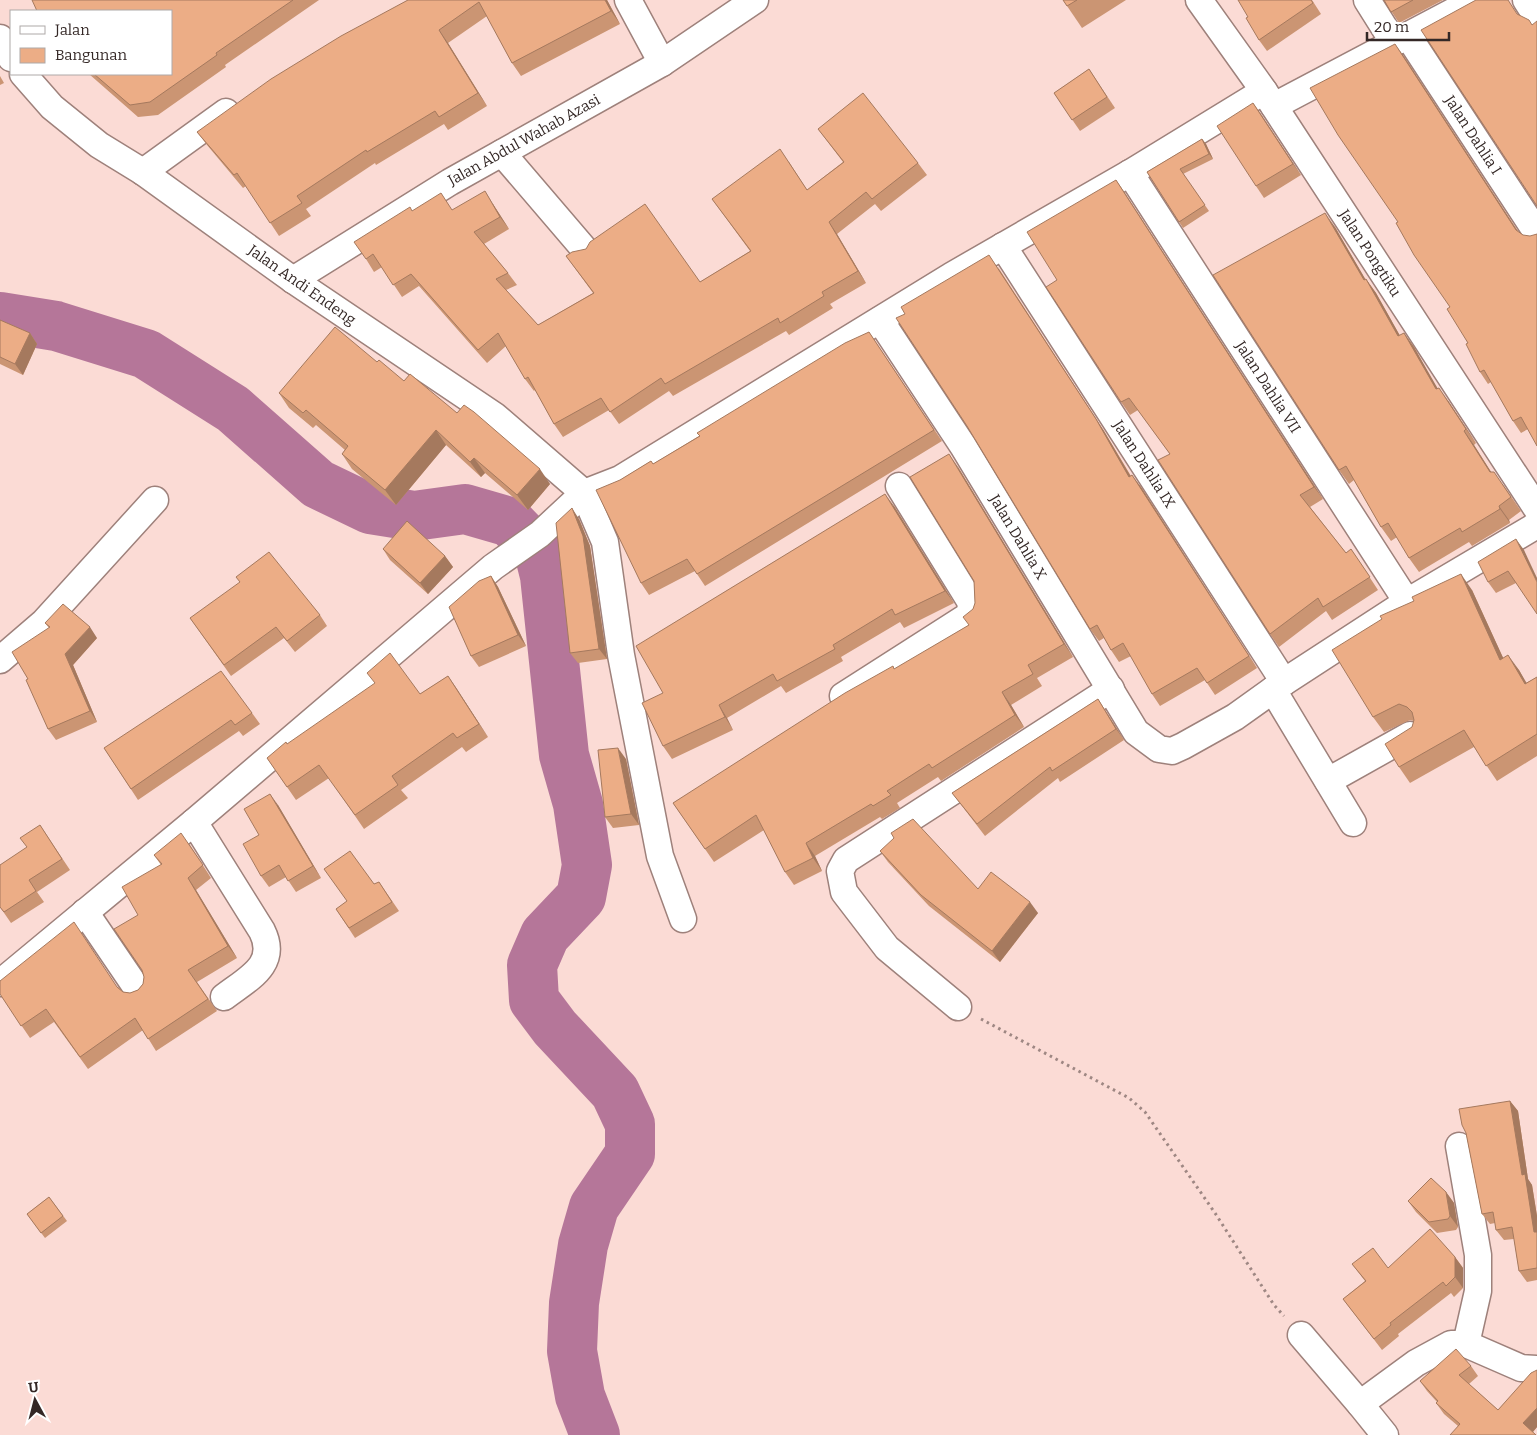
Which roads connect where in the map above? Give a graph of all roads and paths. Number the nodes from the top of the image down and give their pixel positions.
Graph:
1 (628, 0) edge
2 (755, 0) edge
3 (1198, 0) edge
4 (1367, 0) edge
5 (1475, 0) edge
6 (1526, 0) edge
7 (1537, 17) edge
8 (0, 38) edge
9 (1401, 40) junction
10 (10, 56) edge
11 (662, 63) junction
12 (25, 75) edge
13 (248, 96) edge
14 (1269, 98) junction
15 (502, 153) junction
16 (143, 172) junction
17 (1130, 173) junction
18 (1537, 233) edge
19 (1003, 246) junction
20 (585, 250) edge
21 (293, 280) junction
22 (880, 320) junction
23 (963, 446) junction
24 (584, 493) junction
25 (155, 500) dead end
26 (1537, 509) edge
27 (1537, 526) edge
28 (1407, 602) junction
29 (647, 639) edge
30 (621, 654) junction
31 (0, 660) edge
32 (1278, 686) junction
33 (1111, 689) junction
34 (826, 707) edge
35 (1410, 735) edge
36 (1328, 781) junction
37 (677, 801) edge
38 (652, 817) junction
39 (194, 822) junction
40 (1352, 823) dead end
41 (85, 912) junction
42 (682, 920) dead end
43 (0, 983) edge
44 (138, 990) edge
45 (224, 997) dead end
46 (958, 1007) joint
47 (1459, 1146) dead end
48 (1301, 1335) joint
49 (1466, 1344) junction
50 (1537, 1369) edge
51 (1360, 1404) junction
52 (1385, 1435) edge

1 - 11 street
2 - 11 street, Jalan Abdul Wahab Azasi
3 - 14 street, Jalan Pongtiku
4 - 9 street, Jalan Dahlia I
5 - 9 street
6 - 7 street
8 - 10 street
9 - 14 street
9 - 18 street, Jalan Dahlia I
11 - 15 street, Jalan Abdul Wahab Azasi
12 - 16 street, Jalan Andi Endeng
13 - 16 street
14 - 17 street
14 - 26 street, Jalan Pongtiku
15 - 20 street
15 - 21 street, Jalan Abdul Wahab Azasi
16 - 21 street, Jalan Andi Endeng
17 - 19 street
17 - 28 street, Jalan Dahlia VII
19 - 22 street
19 - 32 street, Jalan Dahlia IX
21 - 24 street, Jalan Andi Endeng
22 - 23 street, Jalan Dahlia X
22 - 24 street
23 - 33 street, Jalan Dahlia X
23 - 34 street
24 - 30 street
24 - 39 street
25 - 31 street
27 - 28 street
28 - 32 street
29 - 30 street
30 - 38 street
32 - 33 street, Jalan Dahlia X
32 - 36 street, Jalan Dahlia IX
33 - 46 street
35 - 36 street
36 - 40 street, Jalan Dahlia IX
37 - 38 street
38 - 42 street
39 - 41 street
39 - 45 street
41 - 43 street
41 - 44 street
46 - 48 path
47 - 49 street
48 - 51 street
49 - 50 street
49 - 51 street
51 - 52 street

